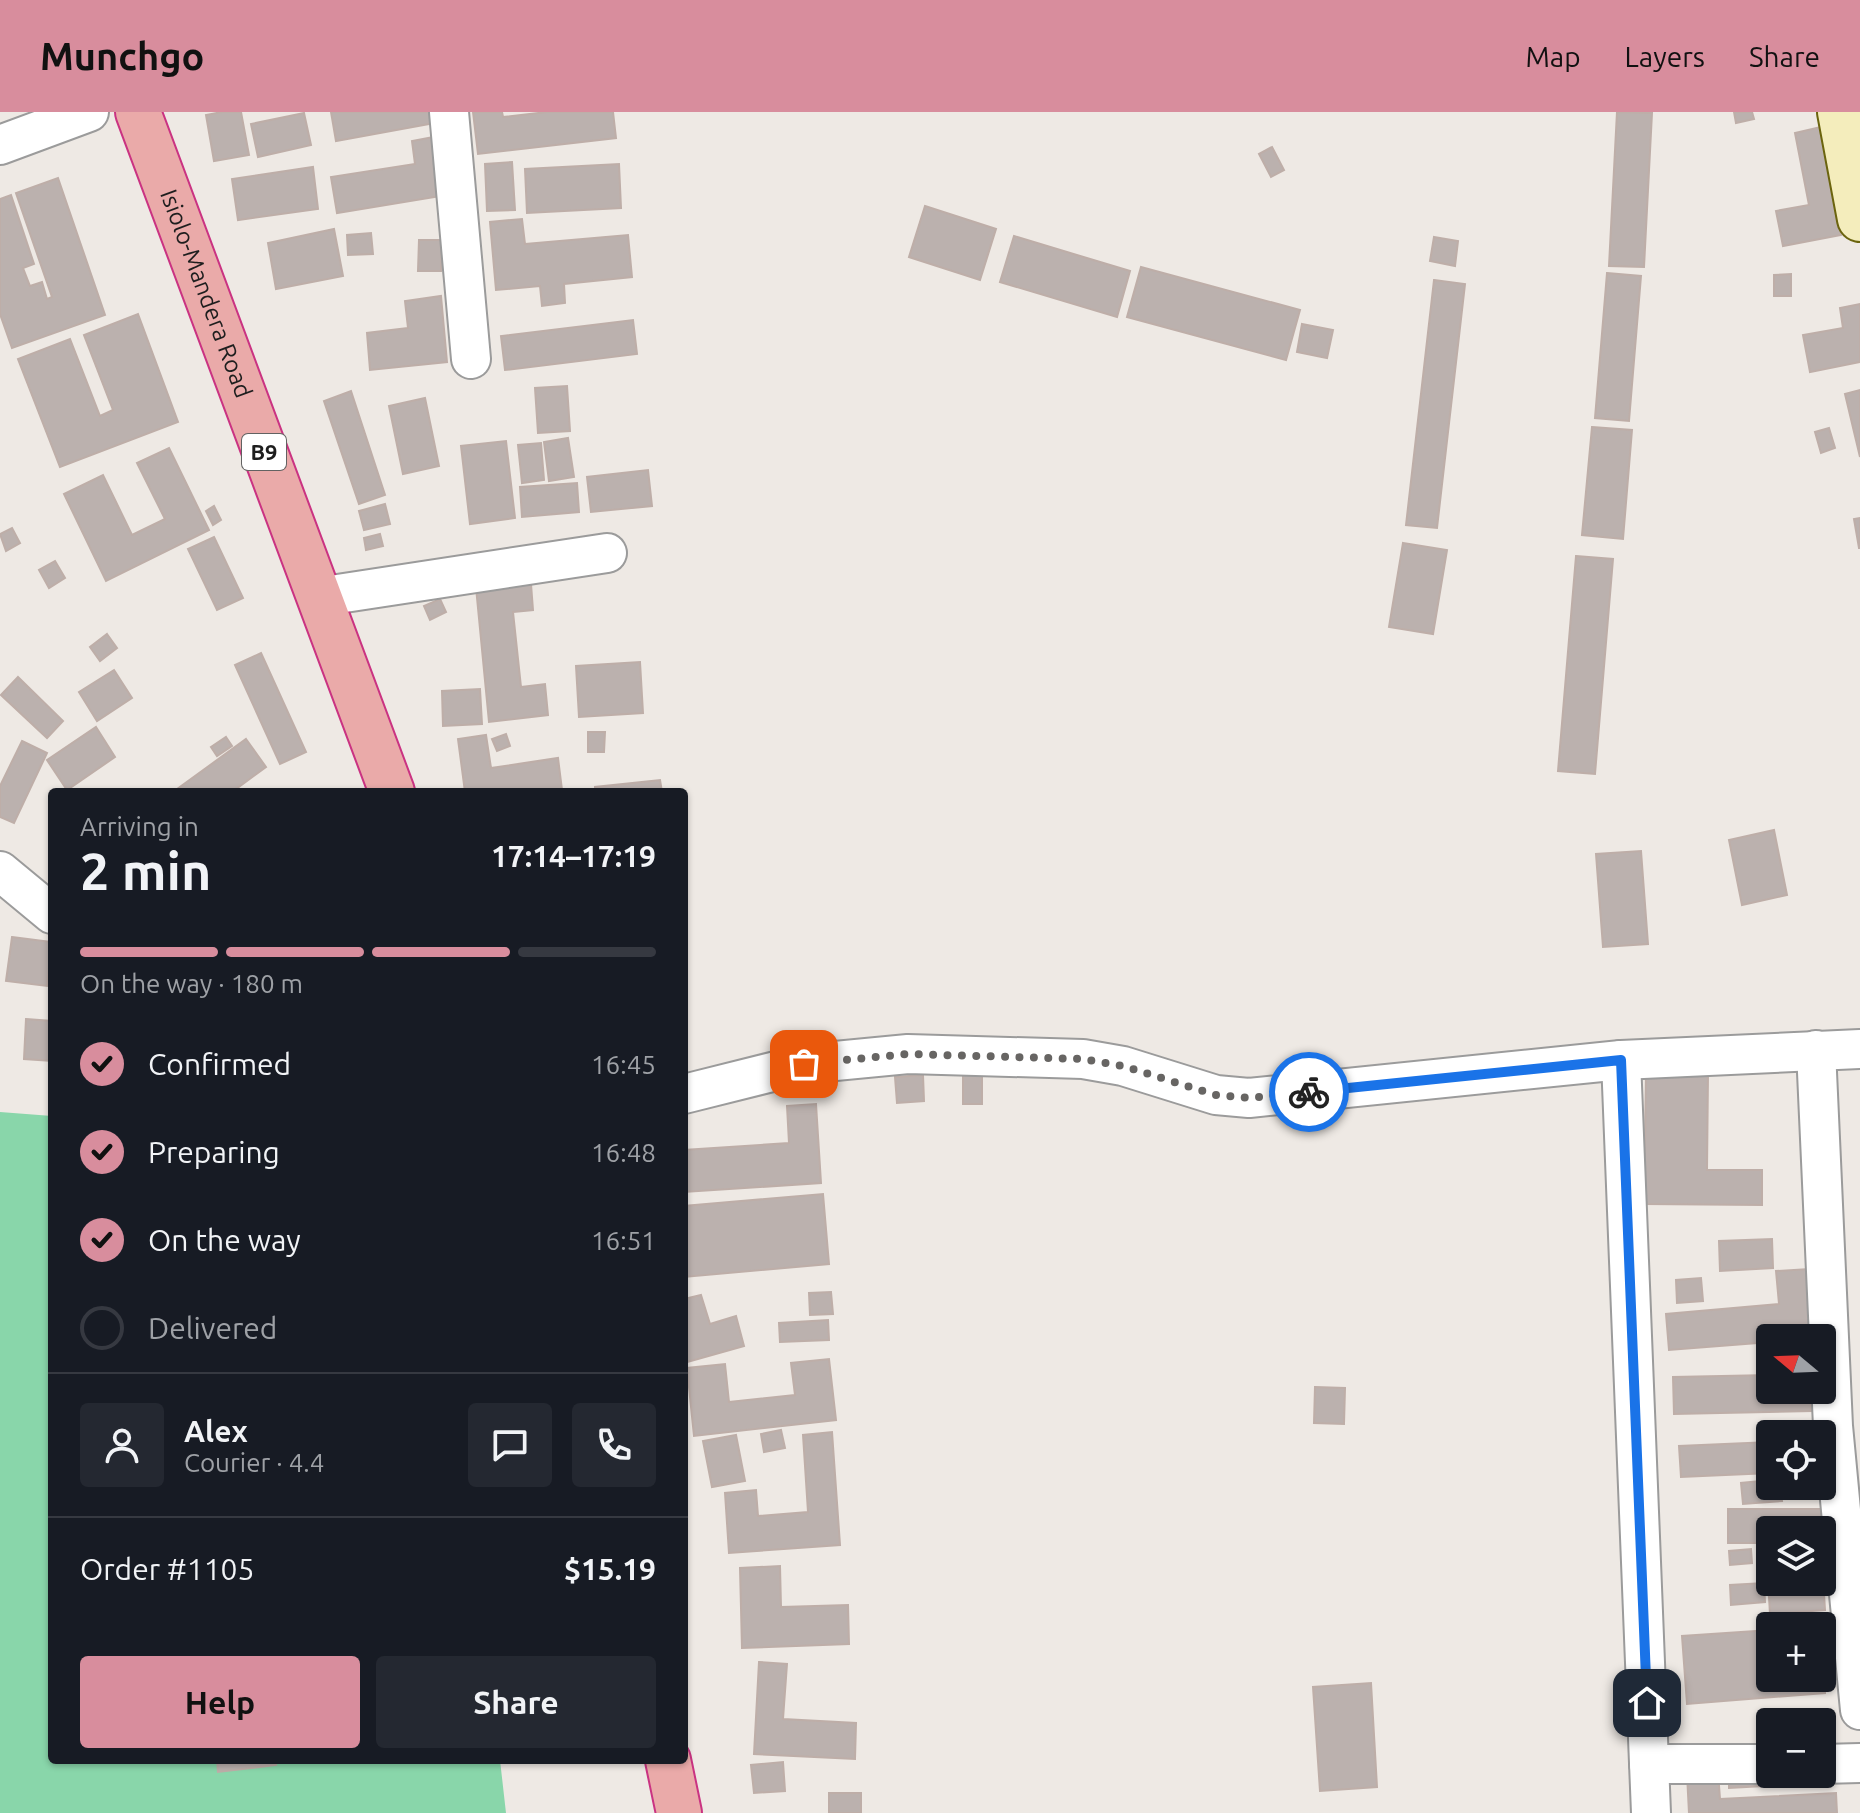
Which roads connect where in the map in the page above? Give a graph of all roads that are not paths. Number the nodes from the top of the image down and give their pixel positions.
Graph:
1 (89, 112) edge
2 (138, 112) edge
3 (449, 112) edge
4 (1840, 112) edge
5 (0, 145) edge
6 (1860, 219) edge
7 (471, 359) dead end
8 (607, 553) dead end
9 (318, 597) junction
10 (390, 788) edge
11 (0, 871) edge
12 (48, 911) edge
13 (1860, 1049) edge
14 (1816, 1050) junction
15 (1621, 1060) junction
16 (688, 1093) edge
17 (1846, 1424) edge
18 (1860, 1710) edge
19 (1860, 1763) edge
20 (669, 1764) edge
21 (1649, 1764) junction
22 (1756, 1764) edge
23 (1836, 1764) edge
24 (679, 1813) edge
25 (1651, 1813) edge

1 - 5 street
2 - 9 highway, Isiolo-Mandera Road / B9
3 - 7 street
4 - 6 main road
8 - 9 street
9 - 10 highway, Isiolo-Mandera Road / B9
11 - 12 street
13 - 14 street
14 - 15 street
14 - 17 street
15 - 16 street
15 - 21 street
17 - 18 street
19 - 23 street
20 - 24 highway
21 - 22 street
21 - 25 street

